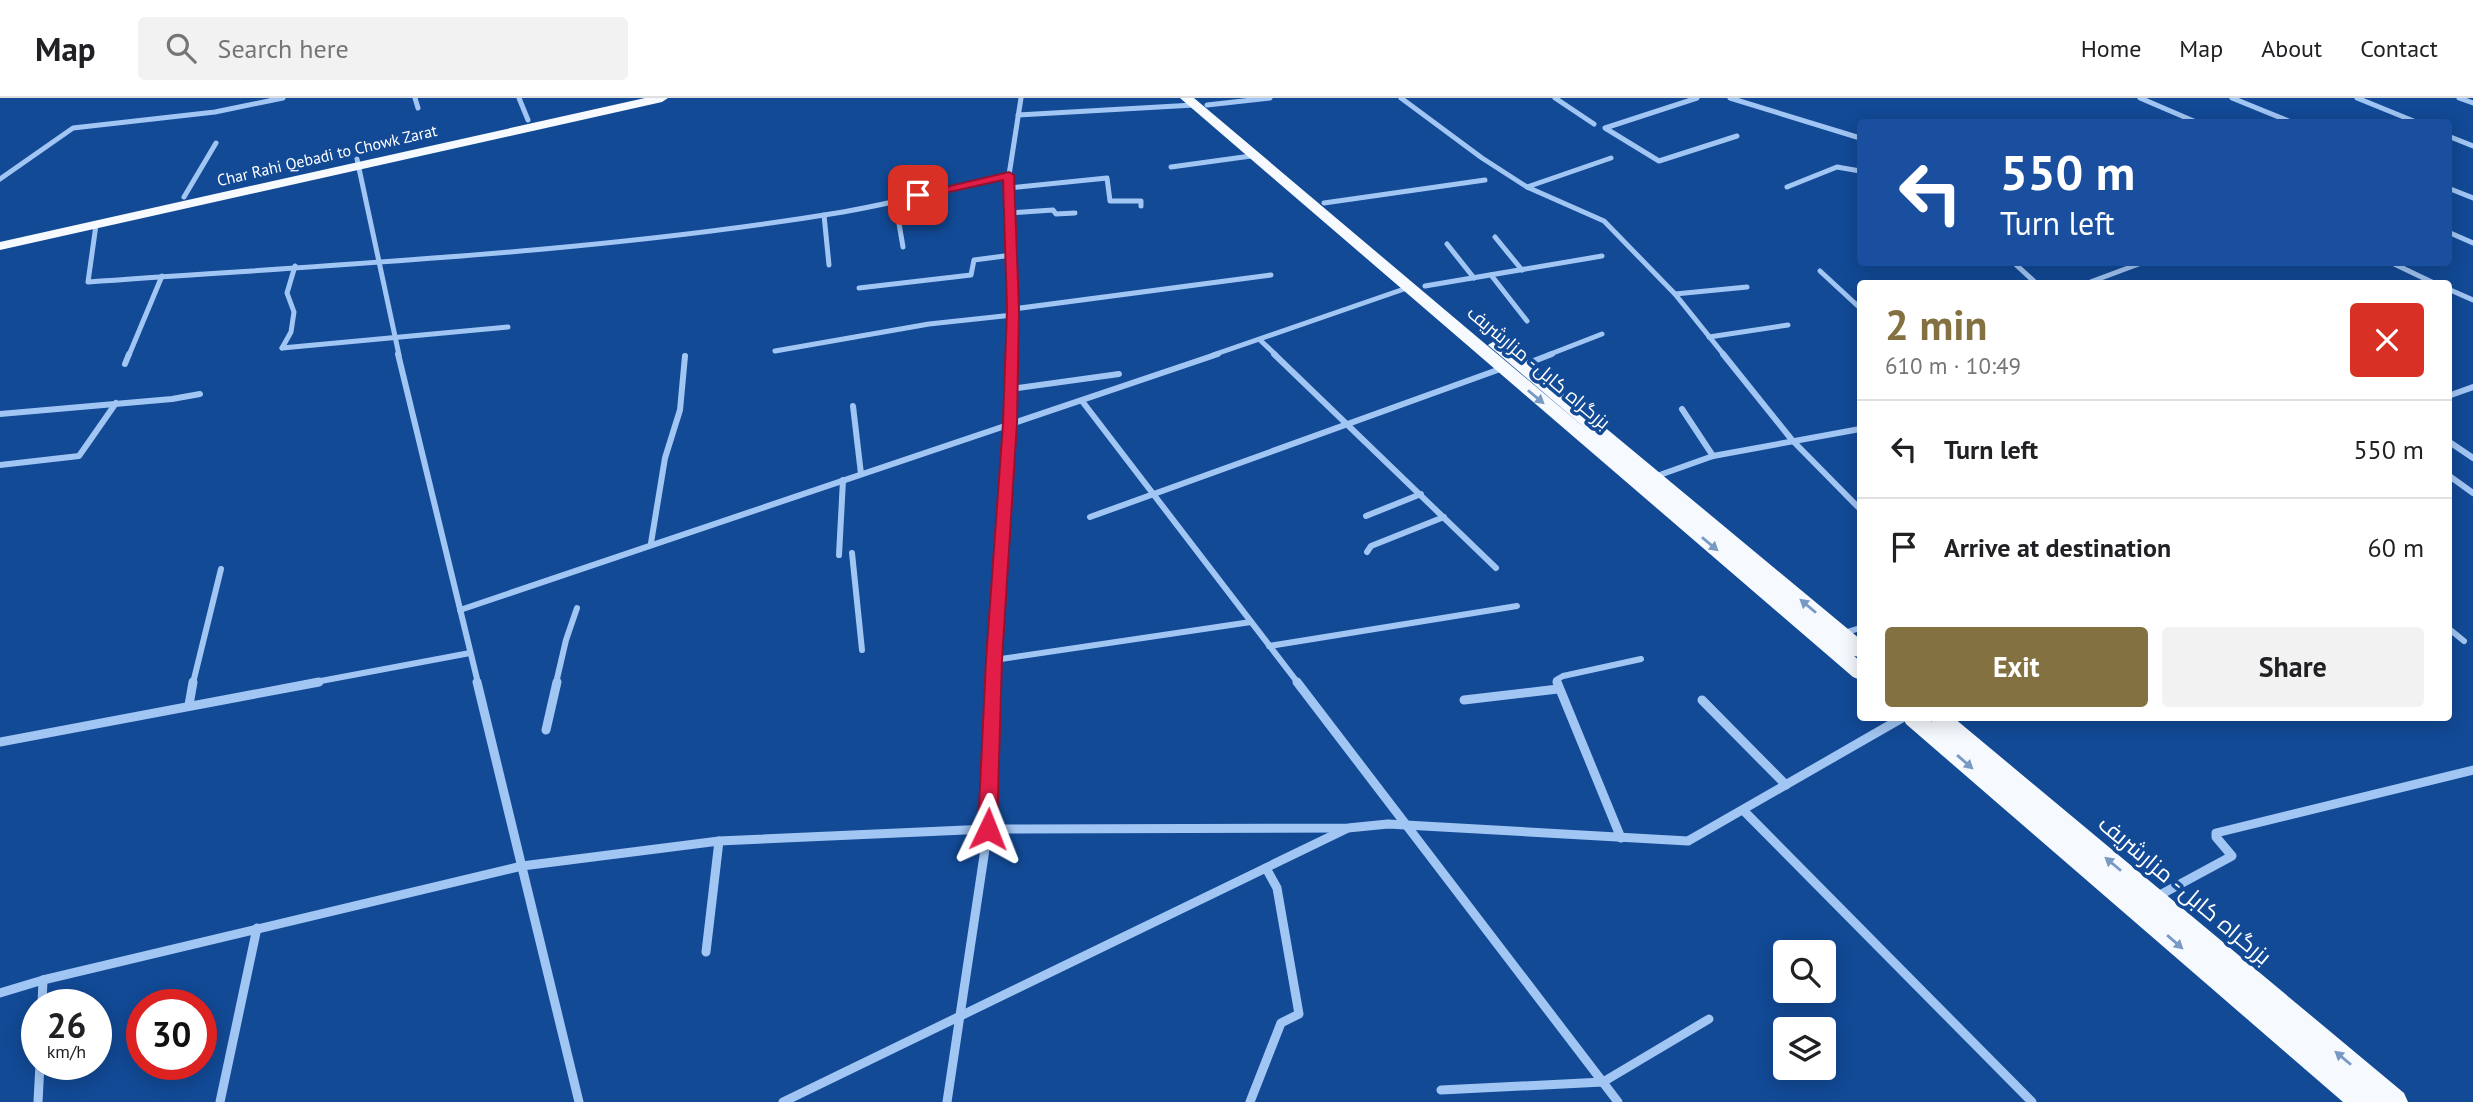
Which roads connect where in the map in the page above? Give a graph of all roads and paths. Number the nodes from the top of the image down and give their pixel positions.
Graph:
1 (283, 98) edge
2 (415, 98) edge
3 (519, 98) edge
4 (629, 98) edge
5 (662, 98) edge
6 (1021, 98) edge
7 (1270, 98) edge
8 (1401, 98) edge
9 (1555, 98) edge
10 (1697, 98) edge
11 (1730, 98) edge
12 (2140, 98) edge
13 (2232, 98) edge
14 (2357, 98) edge
15 (2459, 98) edge
16 (1196, 102) edge
17 (2473, 103) edge
18 (418, 108) dead end
19 (1018, 115) junction
20 (2189, 119) edge
21 (2284, 119) edge
22 (2409, 119) edge
23 (528, 120) junction
24 (1594, 124) dead end
25 (1737, 136) dead end
26 (1857, 137) edge
27 (2452, 138) edge
28 (216, 143) dead end
29 (2473, 146) edge
30 (1251, 156) junction
31 (1611, 158) dead end
32 (357, 162) junction
33 (1171, 167) dead end
34 (1857, 170) edge
35 (1009, 175) junction
36 (0, 179) edge
37 (1485, 180) dead end
38 (1527, 187) junction
39 (1787, 187) dead end
40 (1009, 188) junction
41 (2452, 190) edge
42 (184, 197) junction
43 (2473, 198) edge
44 (895, 200) junction
45 (1324, 203) junction
46 (1142, 206) dead end
47 (1010, 213) junction
48 (1075, 213) dead end
49 (824, 215) junction
50 (96, 225) junction
51 (2452, 234) edge
52 (1495, 237) dead end
53 (0, 238) edge
54 (2473, 243) edge
55 (1447, 244) dead end
56 (0, 246) edge
57 (903, 247) dead end
58 (1012, 255) junction
59 (1602, 256) dead end
60 (376, 261) junction
61 (829, 265) dead end
62 (295, 266) junction
63 (2017, 266) edge
64 (2135, 266) edge
65 (2398, 266) edge
66 (1522, 270) junction
67 (1820, 271) dead end
68 (1271, 275) dead end
69 (1491, 275) junction
70 (162, 276) junction
71 (1474, 278) junction
72 (2033, 280) edge
73 (2098, 280) edge
74 (2428, 280) edge
75 (1425, 286) junction
76 (1747, 287) dead end
77 (859, 288) dead end
78 (1407, 288) junction
79 (2452, 291) edge
80 (1675, 294) junction
81 (2473, 300) edge
82 (1857, 306) edge
83 (1013, 312) junction
84 (1527, 321) dead end
85 (1788, 326) dead end
86 (508, 327) dead end
87 (1602, 334) dead end
88 (394, 336) junction
89 (1709, 337) junction
90 (1261, 340) junction
91 (775, 351) dead end
92 (685, 356) dead end
93 (125, 364) dead end
94 (1521, 366) junction
95 (1503, 368) junction
96 (1119, 374) dead end
97 (2473, 387) edge
98 (1011, 389) junction
99 (200, 394) dead end
100 (2452, 395) edge
101 (1082, 401) junction
102 (116, 403) junction
103 (853, 406) dead end
104 (1682, 410) dead end
105 (0, 414) edge
106 (1010, 423) junction
107 (1348, 423) junction
108 (1857, 429) edge
109 (1792, 440) junction
110 (2452, 444) edge
111 (1713, 456) junction
112 (2473, 458) edge
113 (0, 465) edge
114 (861, 474) junction
115 (2452, 478) edge
116 (843, 480) junction
117 (1646, 480) junction
118 (1152, 493) junction
119 (2473, 493) edge
120 (1421, 494) junction
121 (1857, 506) edge
122 (1366, 516) dead end
123 (1090, 517) dead end
124 (1444, 517) junction
125 (651, 543) junction
126 (1367, 552) dead end
127 (852, 553) dead end
128 (839, 555) dead end
129 (1496, 568) dead end
130 (220, 569) dead end
131 (1517, 606) dead end
132 (576, 608) dead end
133 (460, 610) junction
134 (1251, 622) junction
135 (1857, 629) edge
136 (2452, 631) edge
137 (1842, 634) junction
138 (2464, 641) dead end
139 (1269, 646) junction
140 (1857, 647) edge
141 (862, 650) dead end
142 (470, 653) junction
143 (1641, 659) dead end
144 (994, 660) junction
145 (1857, 669) edge
146 (1558, 689) junction
147 (1464, 700) dead end
148 (1702, 700) dead end
149 (189, 705) junction
150 (1897, 721) edge
151 (1917, 721) edge
152 (1944, 721) edge
153 (546, 730) dead end
154 (0, 742) edge
155 (2473, 770) edge
156 (1786, 785) junction
157 (1743, 810) junction
158 (1408, 826) junction
159 (1348, 828) junction
160 (988, 829) junction
161 (1621, 838) junction
162 (719, 841) junction
163 (522, 866) junction
164 (1266, 867) junction
165 (2154, 898) junction
166 (257, 928) junction
167 (706, 952) dead end
168 (43, 980) junction
169 (43, 989) edge
170 (0, 993) edge
171 (958, 1017) junction
172 (1709, 1019) dead end
173 (39, 1080) edge
174 (1602, 1082) junction
175 (1441, 1090) dead end
176 (800, 1098) edge
177 (38, 1102) edge
178 (220, 1102) edge
179 (579, 1102) edge
180 (783, 1102) edge
181 (947, 1102) edge
182 (1250, 1102) edge
183 (1618, 1102) edge
184 (2032, 1102) edge
185 (2363, 1102) edge
186 (2395, 1102) edge

1 - 36 street
2 - 18 street
3 - 23 street
4 - 23 highway, Char Rahi Qebadi to Chowk Zarat
5 - 32 highway, Char Rahi Qebadi to Chowk Zarat
6 - 19 street
7 - 16 street
8 - 38 street
9 - 24 street
10 - 25 street
11 - 26 street
12 - 20 street
13 - 21 street
14 - 22 street
15 - 17 street
16 - 19 street
16 - 30 highway, بزرگراه کابل - مزارشریف
16 - 45 highway, بزرگراه کابل - مزارشریف
19 - 35 street
23 - 32 highway, Char Rahi Qebadi to Chowk Zarat
27 - 29 street
28 - 42 street
30 - 33 street
30 - 78 highway, بزرگراه کابل - مزارشریف
31 - 38 street
32 - 42 highway, Char Rahi Qebadi to Chowk Zarat
32 - 50 highway, Char Rahi Qebadi to Chowk Zarat
32 - 60 street
34 - 39 street
35 - 40 street
35 - 44 street
37 - 45 street
38 - 80 street
40 - 46 street
40 - 47 street
41 - 43 street
42 - 53 highway, Char Rahi Qebadi to Chowk Zarat
44 - 49 street
44 - 57 street
45 - 75 highway, بزرگراه کابل - مزارشریف
47 - 48 street
47 - 58 street
49 - 60 street
49 - 61 street
50 - 56 highway, Char Rahi Qebadi to Chowk Zarat
50 - 70 street
51 - 54 street
52 - 66 street
55 - 71 street
58 - 77 street
58 - 83 street
59 - 66 street
60 - 62 street
60 - 88 street
62 - 70 street
62 - 88 street
63 - 72 street
64 - 73 street
65 - 74 street
66 - 69 street
67 - 82 street
68 - 83 street
69 - 71 street
69 - 84 street
70 - 93 street
71 - 75 street
75 - 94 highway, بزرگراه کابل - مزارشریف
76 - 80 street
78 - 90 street
78 - 95 highway, بزرگراه کابل - مزارشریف
79 - 81 street
80 - 89 street
83 - 91 street
83 - 98 street
85 - 89 street
86 - 88 street
87 - 94 street
88 - 133 street
89 - 109 street
90 - 101 street
90 - 107 street
92 - 125 street
94 - 117 highway, بزرگراه کابل - مزارشریف
95 - 107 street
95 -> 117 highway, بزرگراه کابل - مزارشریف
96 - 98 street
97 - 100 street
98 - 106 street
99 - 102 street
101 - 106 street
101 - 118 street
102 - 105 street
102 - 113 street
103 - 114 street
104 - 111 street
106 - 114 street
106 - 144 street
107 - 118 street
107 - 120 street
108 - 109 street
109 - 111 street
109 - 121 street
110 - 112 street
111 - 117 street
114 - 116 street
115 - 119 street
116 - 125 street
116 - 128 street
137 -> 117 highway, بزرگراه کابل - مزارشریف
117 -> 145 highway, بزرگراه کابل - مزارشریف
118 - 123 street
118 - 134 street
120 - 122 street
120 - 124 street
124 - 126 street
124 - 129 street
125 - 133 street
127 - 141 street
130 - 149 street
131 - 139 street
132 - 153 street
133 - 142 street
134 - 139 street
134 - 144 street
135 - 137 street
136 - 138 street
137 - 140 highway, بزرگراه کابل - مزارشریف
139 - 158 street
142 - 149 street
142 - 163 street
143 - 146 street
144 - 160 street
146 - 147 street
146 - 161 street
148 - 156 street
149 - 154 street
150 - 156 street
151 -> 185 highway
165 -> 152 highway, بزرگراه کابل - مزارشریف
155 - 165 street
156 - 157 street
157 - 161 street
157 - 184 street
158 - 159 street
158 - 161 street
158 - 174 street
159 - 160 street
159 - 164 street
160 - 162 street
160 - 171 street
162 - 163 street
162 - 167 street
163 - 166 street
163 - 179 street
164 - 171 street
164 - 182 street
186 -> 165 highway, بزرگراه کابل - مزارشریف
166 - 168 street
166 - 178 street
168 - 169 street
168 - 170 street
171 - 176 street
171 - 181 street
172 - 174 street
173 - 177 street
174 - 175 street
174 - 183 street
176 - 180 street

